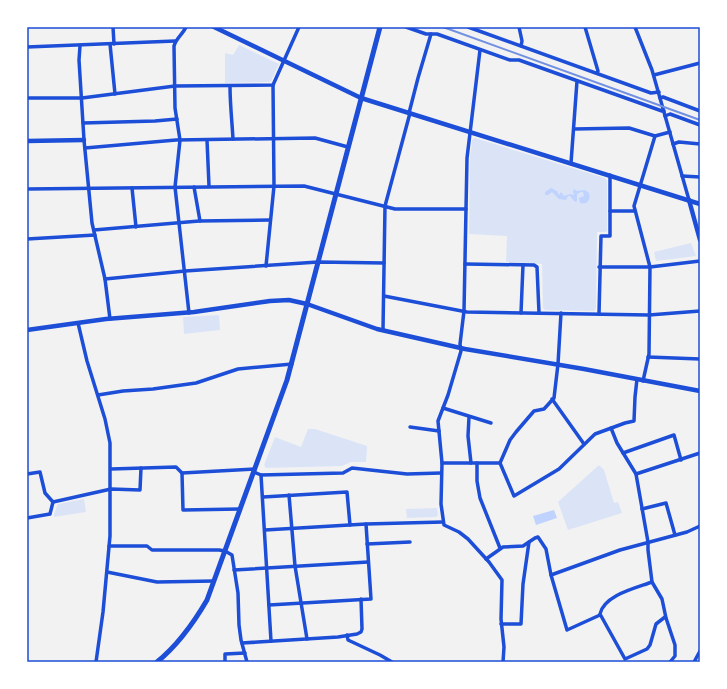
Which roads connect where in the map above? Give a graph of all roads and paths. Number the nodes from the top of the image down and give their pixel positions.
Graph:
1 (113, 27) edge
2 (186, 27) edge
3 (214, 27) edge
4 (299, 27) edge
5 (380, 27) edge
6 (406, 27) edge
7 (468, 27) edge
8 (519, 27) edge
9 (585, 27) edge
10 (635, 27) edge
11 (431, 34) junction
12 (175, 41) junction
13 (112, 44) junction
14 (80, 46) junction
15 (522, 46) junction
16 (27, 47) edge
17 (480, 50) junction
18 (283, 60) junction
19 (700, 63) edge
20 (598, 73) junction
21 (654, 74) junction
22 (577, 80) junction
23 (273, 85) junction
24 (175, 86) junction
25 (230, 86) junction
26 (659, 92) junction
27 (115, 94) junction
28 (27, 98) edge
29 (82, 98) junction
30 (361, 98) junction
31 (660, 98) junction
32 (664, 111) junction
33 (700, 111) edge
34 (410, 113) junction
35 (666, 116) junction
36 (177, 119) junction
37 (83, 123) junction
38 (700, 125) edge
39 (574, 129) junction
40 (470, 131) junction
41 (670, 132) junction
42 (655, 136) junction
43 (273, 139) junction
44 (84, 140) junction
45 (180, 140) junction
46 (207, 140) junction
47 (233, 140) junction
48 (27, 141) edge
49 (673, 144) junction
50 (700, 144) edge
51 (348, 147) junction
52 (85, 148) junction
53 (572, 163) junction
54 (610, 176) junction
55 (682, 176) junction
56 (700, 176) edge
57 (640, 185) junction
58 (209, 186) junction
59 (274, 186) junction
60 (175, 187) junction
61 (194, 187) junction
62 (27, 188) edge
63 (89, 188) junction
64 (132, 188) junction
65 (336, 194) junction
66 (689, 200) junction
67 (700, 204) edge
68 (385, 206) junction
69 (466, 209) junction
70 (610, 211) junction
71 (635, 211) junction
72 (270, 220) junction
73 (200, 221) junction
74 (179, 222) junction
75 (136, 227) junction
76 (94, 230) junction
77 (95, 235) junction
78 (27, 239) edge
79 (700, 240) edge
80 (700, 261) edge
81 (318, 262) junction
82 (384, 263) junction
83 (465, 264) junction
84 (523, 265) junction
85 (266, 266) junction
86 (600, 267) junction
87 (650, 268) junction
88 (185, 271) junction
89 (105, 279) junction
90 (384, 296) junction
91 (307, 304) junction
92 (464, 311) junction
93 (700, 311) edge
94 (189, 313) junction
95 (521, 313) junction
96 (539, 313) junction
97 (561, 313) junction
98 (599, 314) junction
99 (650, 315) junction
100 (110, 319) junction
101 (78, 323) junction
102 (27, 330) edge
103 (383, 330) junction
104 (461, 348) junction
105 (648, 358) junction
106 (700, 359) edge
107 (292, 364) junction
108 (558, 364) junction
109 (637, 379) junction
110 (643, 381) junction
111 (700, 391) edge
112 (98, 395) junction
113 (552, 399) junction
114 (443, 408) junction
115 (469, 417) junction
116 (491, 423) dead end
117 (410, 427) dead end
118 (611, 428) junction
119 (439, 431) junction
120 (584, 444) junction
121 (623, 453) junction
122 (700, 453) edge
123 (681, 460) junction
124 (442, 463) junction
125 (471, 463) junction
126 (477, 463) junction
127 (500, 463) junction
128 (141, 468) junction
129 (111, 469) junction
130 (254, 470) junction
131 (182, 473) junction
132 (441, 473) junction
133 (27, 474) edge
134 (636, 474) junction
135 (261, 475) junction
136 (110, 489) junction
137 (289, 495) junction
138 (263, 497) junction
139 (53, 502) junction
140 (240, 509) junction
141 (642, 509) junction
142 (27, 518) edge
143 (443, 522) junction
144 (350, 524) junction
145 (366, 524) junction
146 (700, 526) edge
147 (292, 528) junction
148 (265, 530) junction
149 (675, 535) junction
150 (410, 542) dead end
151 (529, 542) junction
152 (648, 542) junction
153 (367, 544) junction
154 (109, 546) junction
155 (500, 548) junction
156 (225, 552) junction
157 (486, 558) junction
158 (368, 562) junction
159 (294, 566) junction
160 (267, 568) junction
161 (234, 570) junction
162 (107, 572) junction
163 (551, 575) junction
164 (214, 581) junction
165 (652, 582) junction
166 (361, 600) junction
167 (301, 603) junction
168 (269, 605) junction
169 (600, 615) junction
170 (665, 617) junction
171 (501, 624) junction
172 (347, 635) junction
173 (307, 639) junction
174 (271, 641) junction
175 (242, 643) junction
176 (700, 651) edge
177 (245, 653) junction
178 (96, 662) edge
179 (157, 662) edge
180 (225, 662) edge
181 (248, 662) edge
182 (392, 662) edge
183 (503, 662) edge
184 (670, 662) edge
185 (694, 662) edge

1 - 13 street
2 - 12 street
3 - 18 street
4 - 18 street
5 - 30 main road
6 - 11 street
7 - 15 street
8 - 15 street
9 - 20 street
10 - 21 street
11 - 17 street
11 - 34 street
12 - 13 street
12 - 24 street
13 - 14 street
13 - 27 street
14 - 16 street
14 - 29 street
15 - 20 street
17 - 22 street
17 - 40 street
18 - 23 street
18 - 30 street
19 - 21 street
20 - 26 street
21 - 26 street
22 - 32 street
22 - 39 street
23 - 25 street
23 - 43 street
24 - 25 street
24 - 27 street
24 - 36 street
25 - 47 street
26 - 31 street
27 - 29 street
28 - 29 street
29 - 37 street
30 - 34 street
30 - 51 main road
31 - 32 street
31 - 33 street
32 - 35 street
34 - 40 street
34 - 68 street
35 - 38 street
35 - 41 street
36 - 37 street
36 - 45 street
37 - 44 street
39 - 42 street
39 - 53 street
40 - 53 street
40 - 69 street
41 - 42 street
41 - 49 street
42 - 57 street
43 - 47 street
43 - 51 street
43 - 59 street
44 - 48 street
44 - 52 street
45 - 46 street
45 - 52 street
45 - 60 street
46 - 47 street
46 - 58 street
49 - 50 street
49 - 55 street
51 - 65 main road
52 - 63 street
53 - 54 street
54 - 57 street
54 - 70 street
55 - 56 street
55 - 66 street
57 - 66 street
57 - 71 street
58 - 59 street
58 - 61 street
59 - 65 street
59 - 72 street
60 - 61 street
60 - 64 street
60 - 74 street
61 - 73 street
62 - 63 street
63 - 64 street
63 - 76 street
64 - 75 street
65 - 68 street
65 - 81 main road
66 - 67 street
66 - 79 street
68 - 69 street
68 - 82 street
69 - 83 street
70 - 71 street
70 - 86 street
71 - 87 street
72 - 73 street
72 - 85 street
73 - 74 street
74 - 75 street
74 - 88 street
75 - 76 street
76 - 77 street
77 - 78 street
77 - 89 street
80 - 87 street
81 - 82 street
81 - 85 street
81 - 91 main road
82 - 90 street
83 - 84 street
83 - 92 street
84 - 95 street
84 - 96 street
85 - 88 street
86 - 87 street
86 - 98 street
87 - 99 street
88 - 89 street
88 - 94 street
89 - 100 street
90 - 92 street
90 - 103 street
91 - 94 street
91 - 103 street
91 - 107 main road
92 - 95 street
92 - 104 street
93 - 99 street
94 - 100 street
95 - 96 street
96 - 97 street
97 - 98 street
97 - 108 street
98 - 99 street
99 - 105 street
100 - 101 street
101 - 102 street
101 - 112 street
103 - 104 street
104 - 108 street
104 - 114 street
105 - 106 street
105 - 110 street
107 - 112 street
107 - 130 main road
108 - 109 street
108 - 113 street
109 - 110 street
109 - 118 street
110 - 111 street
112 - 129 street
113 - 120 street
113 - 127 street
114 - 115 street
114 - 119 street
115 - 116 street
115 - 125 street
117 - 119 street
118 - 120 street
118 - 121 street
119 - 124 street
120 - 127 street
121 - 123 street
121 - 134 street
122 - 123 street
123 - 134 street
124 - 125 street
124 - 132 street
125 - 126 street
126 - 127 street
126 - 155 street
128 - 129 street
128 - 131 street
128 - 136 street
129 - 136 street
130 - 131 street
130 - 135 street
130 - 140 main road
131 - 140 street
132 - 135 street
132 - 143 street
133 - 139 street
134 - 141 street
135 - 138 street
136 - 139 street
136 - 154 street
137 - 138 street
137 - 144 street
137 - 147 street
138 - 148 street
139 - 142 street
140 - 156 main road
141 - 149 street
141 - 152 street
143 - 145 street
143 - 157 street
144 - 145 street
144 - 147 street
145 - 153 street
146 - 149 street
147 - 148 street
147 - 159 street
148 - 160 street
149 - 152 street
150 - 153 street
151 - 155 street
151 - 163 street
151 - 171 street
152 - 163 street
152 - 165 street
153 - 158 street
154 - 156 street
154 - 162 street
155 - 157 street
156 - 161 street
156 - 164 main road
157 - 171 street
158 - 159 street
158 - 166 street
159 - 160 street
159 - 167 street
160 - 161 street
160 - 168 street
161 - 175 street
162 - 164 street
162 - 178 street
163 - 169 street
164 - 179 main road
165 - 169 street
165 - 170 street
166 - 167 street
166 - 172 street
167 - 168 street
167 - 173 street
168 - 174 street
169 - 170 street
170 - 184 street
171 - 183 street
172 - 173 street
172 - 182 street
173 - 174 street
174 - 175 street
175 - 177 street
176 - 185 street
177 - 180 street
177 - 181 street

